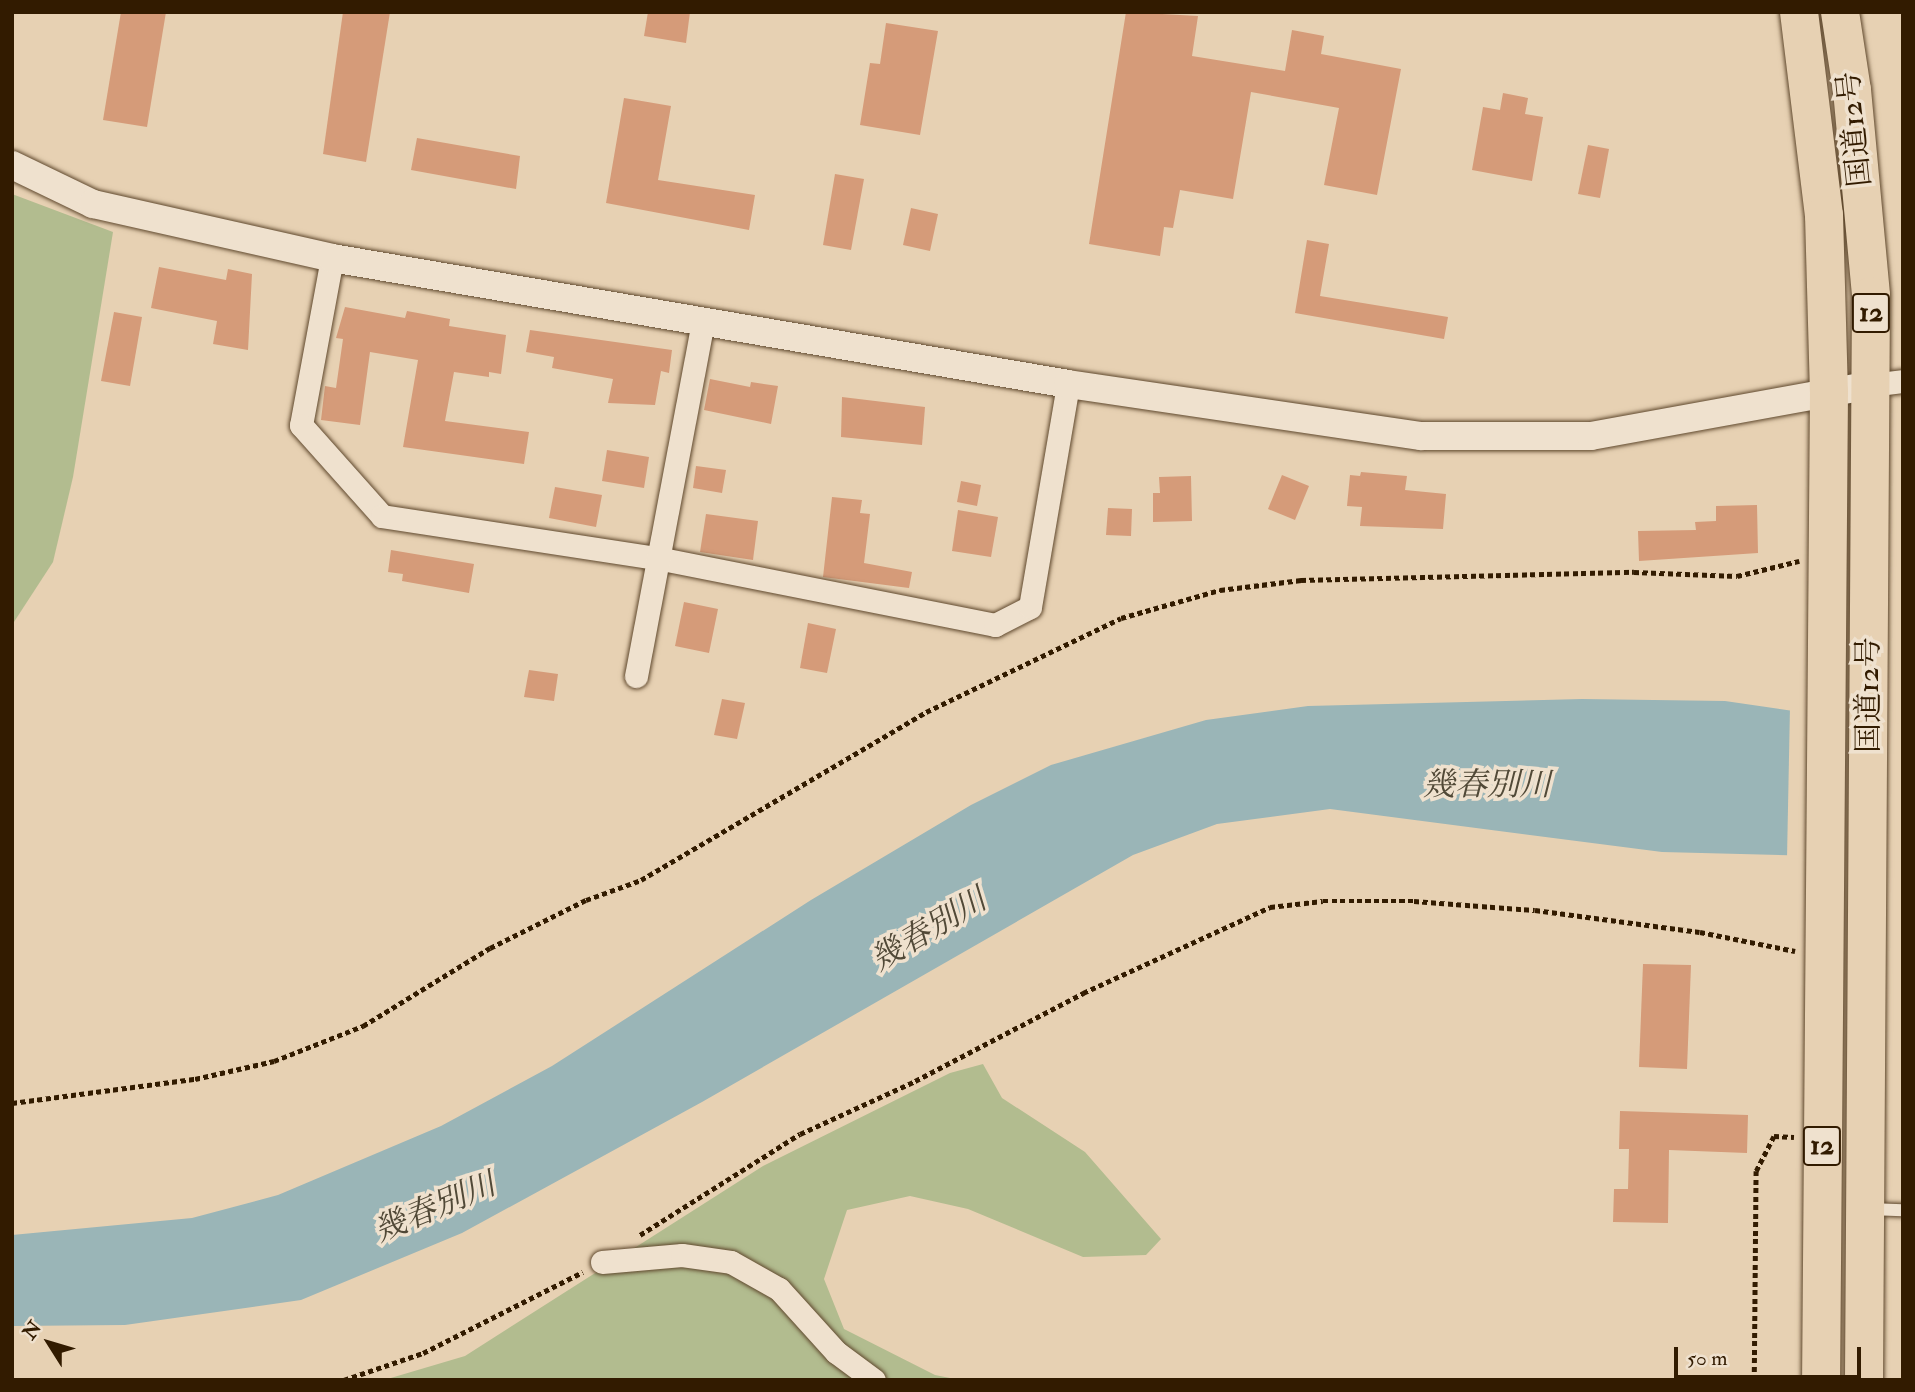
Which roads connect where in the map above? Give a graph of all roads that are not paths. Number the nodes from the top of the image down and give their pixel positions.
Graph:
1 (1799, 12) edge
2 (1840, 12) edge
3 (12, 165) edge
4 (332, 258) junction
5 (703, 323) junction
6 (1887, 383) edge
7 (1068, 384) junction
8 (1829, 392) junction
9 (657, 558) junction
10 (636, 676) dead end
11 (1865, 1208) junction
12 (1903, 1210) edge
13 (602, 1262) road end
14 (874, 1380) edge
15 (1821, 1380) edge
16 (1864, 1380) edge

1 - 8 highway, 国道12号 / 12
2 - 6 highway, 国道12号 / 12
3 - 4 street
4 - 5 street
4 - 9 street
5 - 7 street
5 - 9 street
6 - 8 street
6 - 11 highway, 国道12号 / 12
7 - 8 street
7 - 9 street
8 - 15 highway, 国道12号 / 12
9 - 10 street
11 - 12 lane
11 - 16 highway, 国道12号 / 12
13 - 14 street

